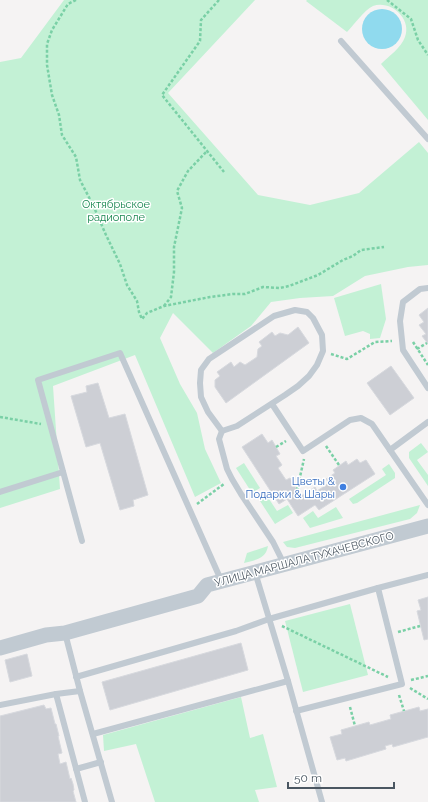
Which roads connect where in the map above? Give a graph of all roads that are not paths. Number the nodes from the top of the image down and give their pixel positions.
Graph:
1 (341, 41) dead end
2 (428, 139) edge
3 (428, 288) edge
4 (428, 388) edge
5 (272, 404) junction
6 (428, 422) edge
7 (222, 431) junction
8 (390, 450) junction
9 (63, 472) junction
10 (0, 492) edge
11 (428, 505) edge
12 (428, 526) edge
13 (82, 541) dead end
14 (284, 564) junction
15 (255, 572) junction
16 (428, 576) edge
17 (222, 581) junction
18 (378, 588) junction
19 (269, 619) junction
20 (65, 633) junction
21 (0, 648) edge
22 (76, 677) junction
23 (288, 681) junction
24 (80, 691) junction
25 (56, 694) junction
26 (0, 705) edge
27 (296, 711) junction
28 (93, 734) junction
29 (101, 762) junction
30 (76, 769) junction
31 (85, 802) edge
32 (112, 802) edge
33 (322, 802) edge

1 - 2 lane
3 - 4 lane
5 - 7 lane
5 - 7 lane
5 - 8 lane
6 - 8 lane
7 - 14 lane
8 - 11 lane
9 - 10 lane
9 - 13 lane
9 - 17 lane
12 - 14 street, УЛИЦА МАРШАЛА ТУХАЧЕВСКОГО
14 - 15 street, УЛИЦА МАРШАЛА ТУХАЧЕВСКОГО
15 - 17 street, УЛИЦА МАРШАЛА ТУХАЧЕВСКОГО
15 - 19 lane
16 - 18 lane
17 - 20 street, УЛИЦА МАРШАЛА ТУХАЧЕВСКОГО
18 - 19 lane
18 - 27 lane
19 - 22 lane
19 - 23 lane
20 - 21 street, УЛИЦА МАРШАЛА ТУХАЧЕВСКОГО
20 - 22 lane
22 - 24 lane
23 - 27 lane
23 - 28 lane
24 - 25 lane
24 - 28 lane
25 - 26 lane
25 - 30 lane
27 - 33 lane
28 - 29 lane
29 - 30 lane
29 - 32 lane
30 - 31 lane

